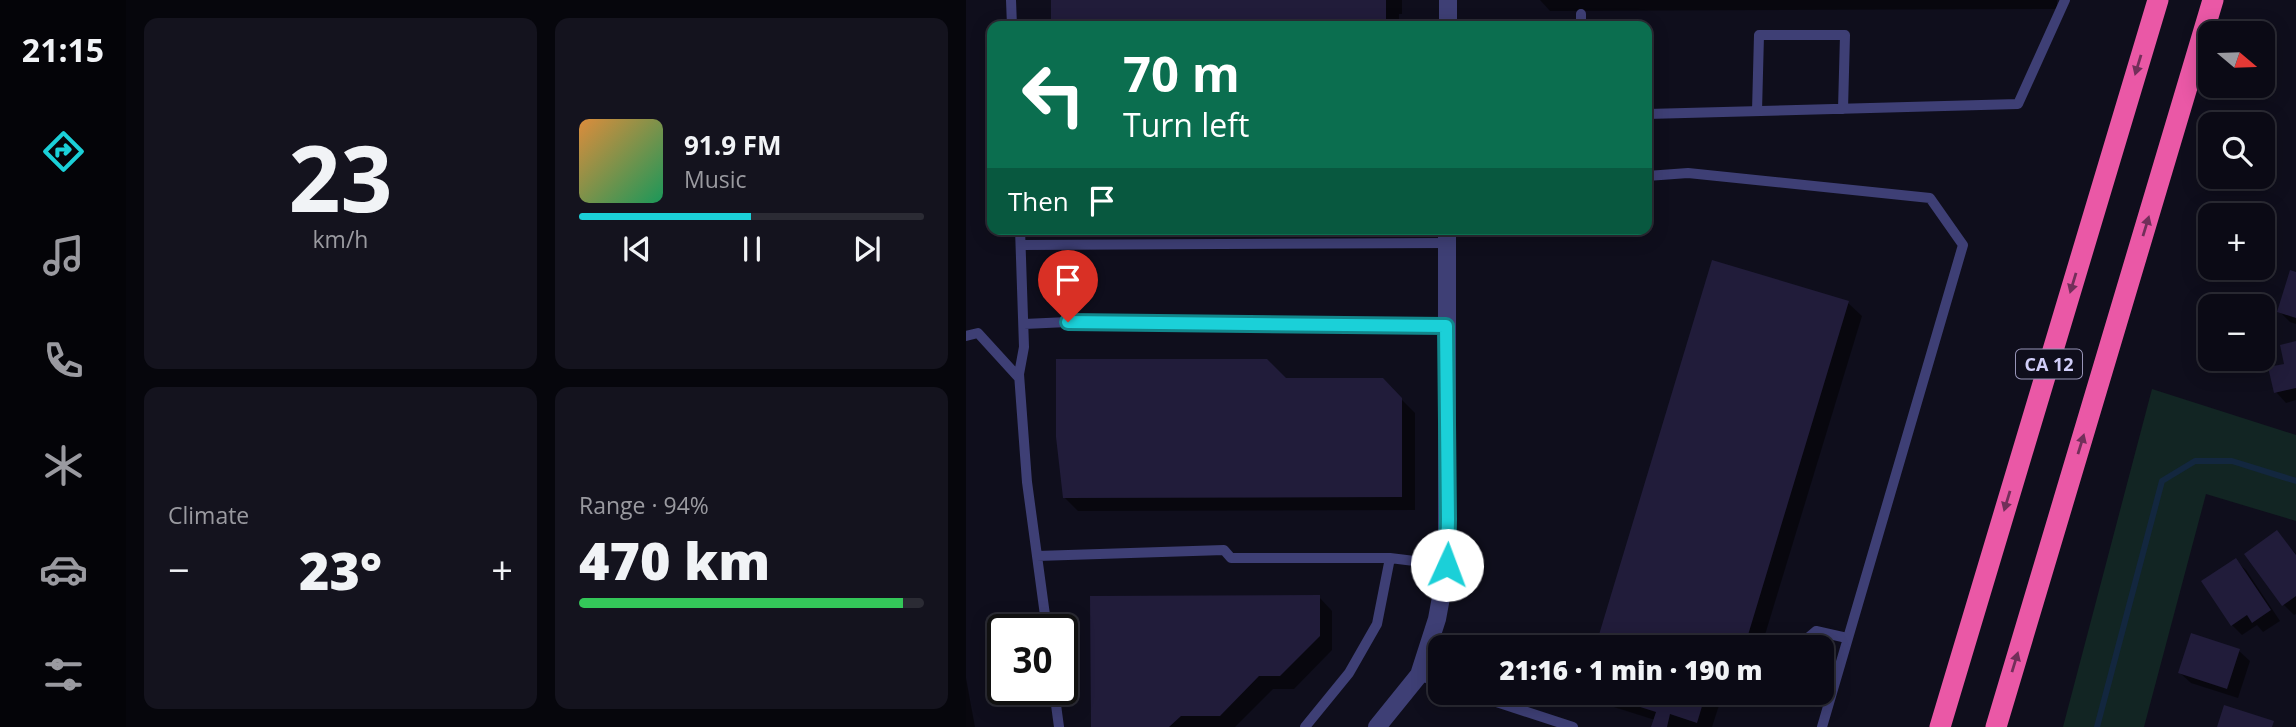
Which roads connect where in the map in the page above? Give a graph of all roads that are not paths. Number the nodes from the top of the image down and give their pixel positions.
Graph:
1 (1012, 0) edge
2 (1448, 0) edge
3 (2065, 0) edge
4 (2158, 0) edge
5 (2213, 0) edge
6 (1581, 14) dead end
7 (1012, 21) edge
8 (1448, 21) edge
9 (1581, 21) edge
10 (1843, 109) junction
11 (1758, 111) junction
12 (1652, 114) edge
13 (1652, 176) edge
14 (1020, 235) edge
15 (1447, 236) edge
16 (1021, 245) junction
17 (1024, 324) junction
18 (1446, 326) junction
19 (966, 336) edge
20 (1019, 378) junction
21 (1037, 556) junction
22 (1390, 558) junction
23 (1447, 565) junction
24 (1045, 614) edge
25 (1811, 635) edge
26 (1834, 635) edge
27 (1834, 635) edge
28 (1847, 638) junction
29 (1419, 675) junction
30 (1428, 678) edge
31 (1056, 705) edge
32 (1506, 705) edge
33 (1059, 727) edge
34 (1305, 727) edge
35 (1377, 727) edge
36 (1573, 727) edge
37 (1822, 727) edge
38 (1940, 727) edge
39 (1996, 727) edge

1 - 7 lane
2 - 8 street
3 - 10 lane
4 -> 38 highway, CA 12
39 -> 5 highway, CA 12
6 - 9 lane
10 - 11 lane
10 - 11 lane
11 - 12 lane
13 - 28 lane
14 - 16 lane
15 - 16 lane
15 - 18 street
16 - 17 lane
17 - 18 lane
17 - 20 lane
18 - 23 street
19 - 20 lane
20 - 21 lane
21 - 22 lane
21 - 24 lane
22 - 23 lane
22 - 34 lane
23 - 29 street
25 - 27 lane
26 - 28 lane
28 - 37 lane
29 - 30 lane
29 - 35 street
31 - 33 lane
32 - 36 lane

